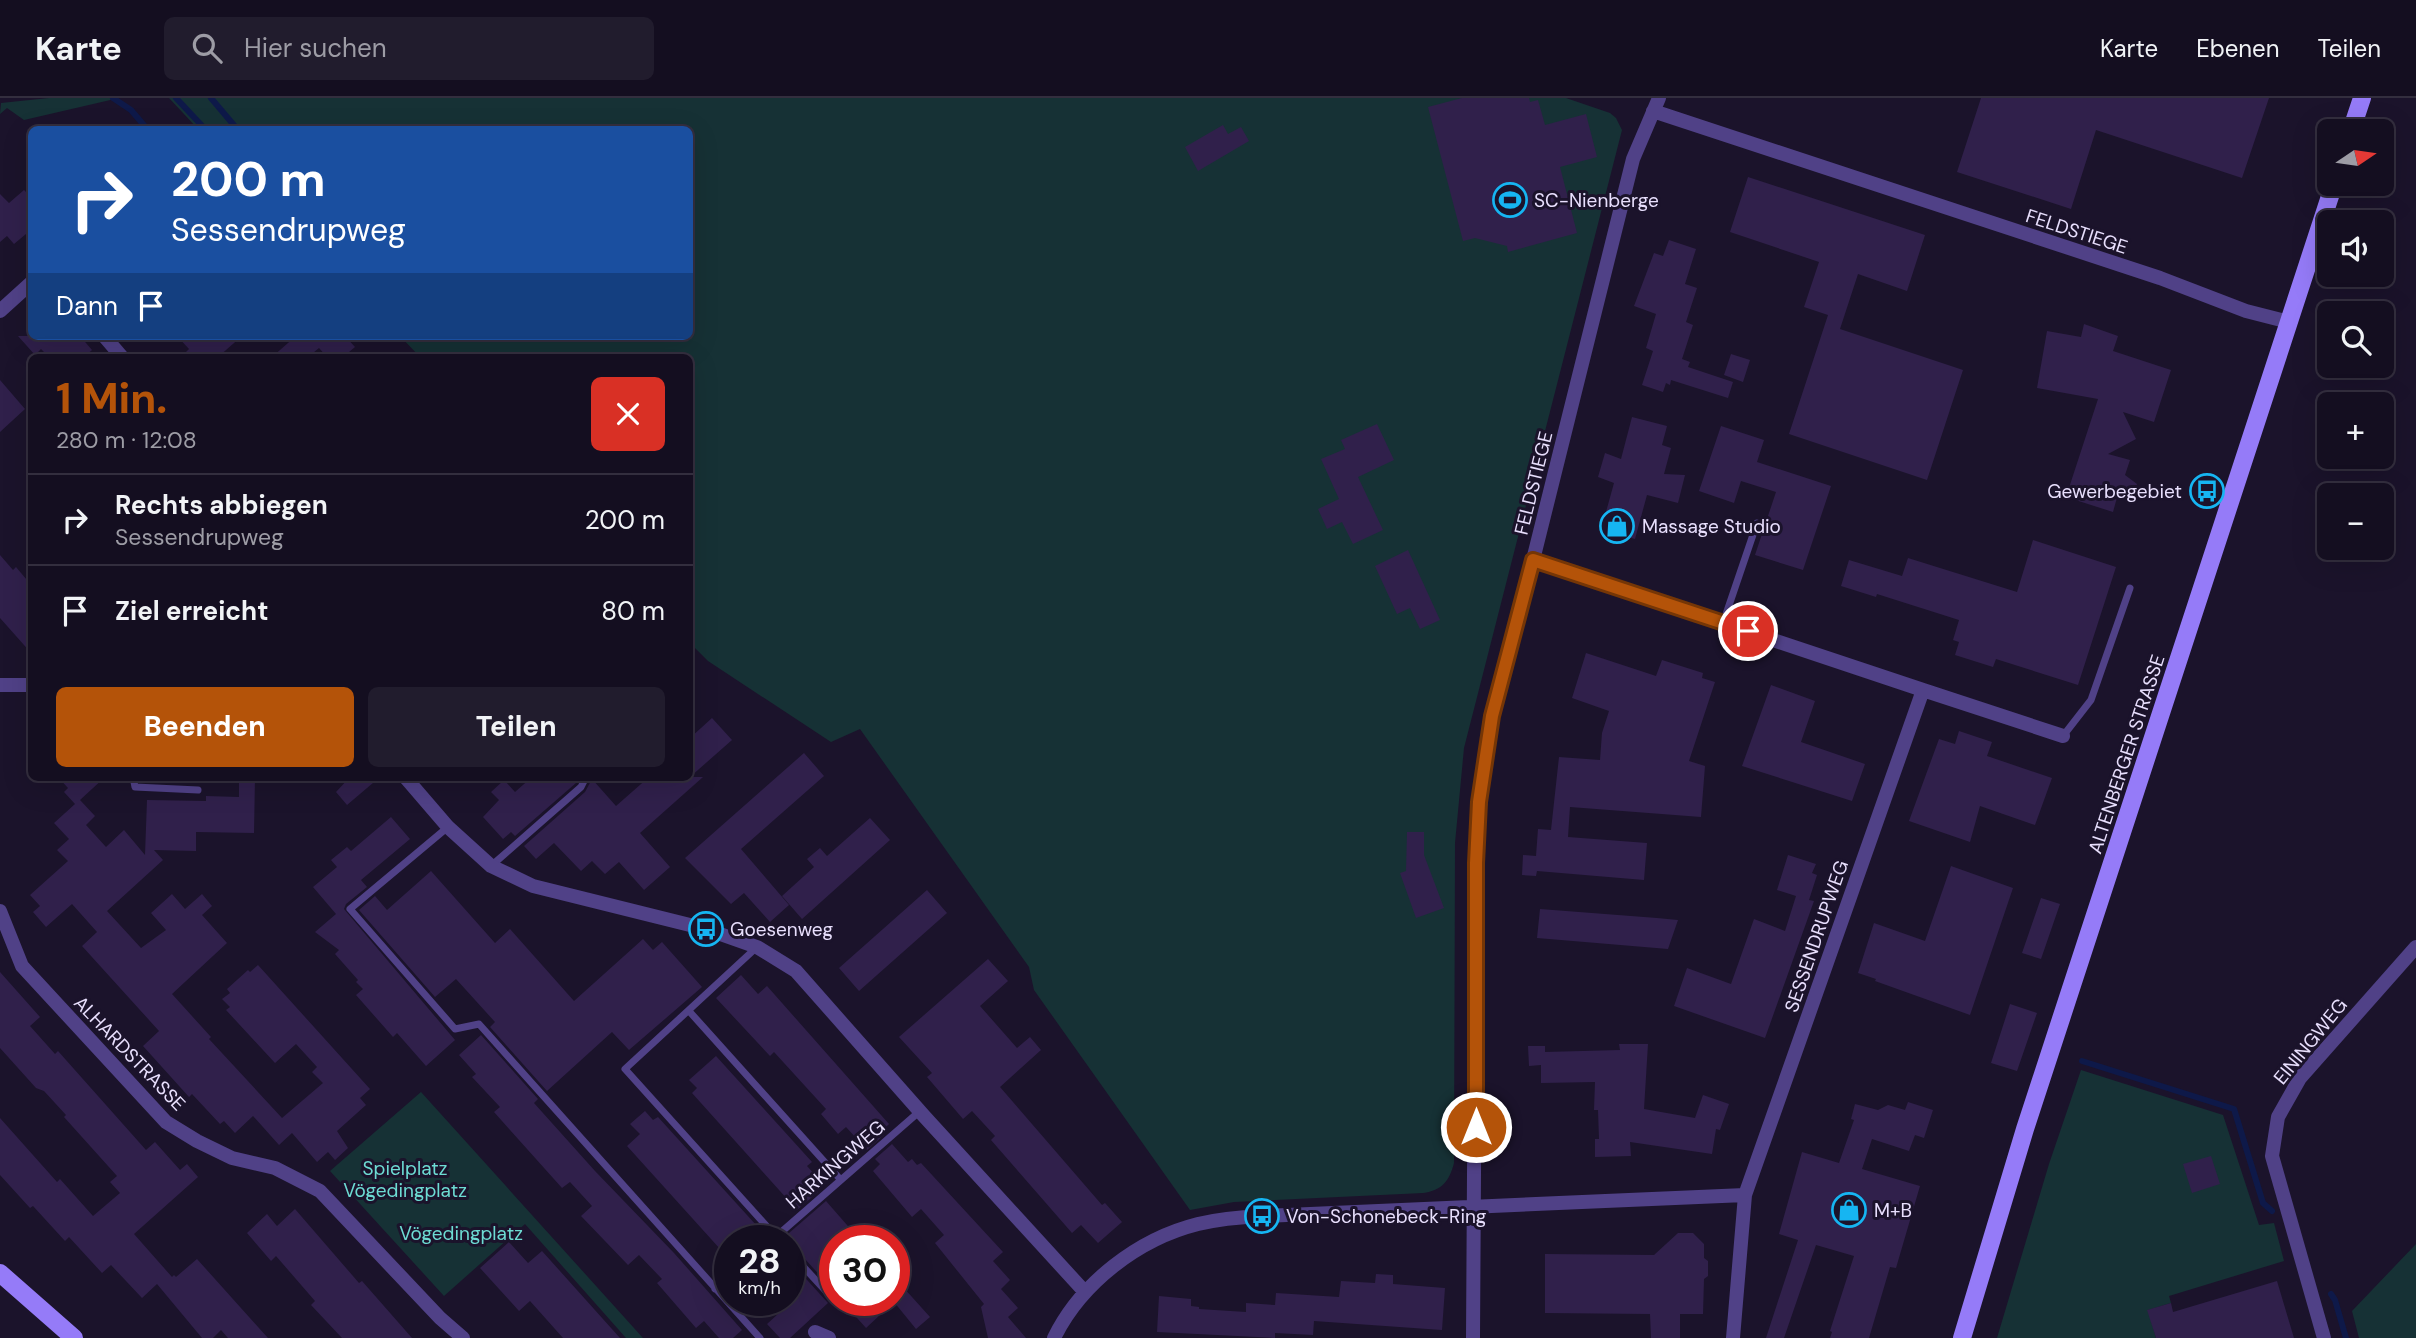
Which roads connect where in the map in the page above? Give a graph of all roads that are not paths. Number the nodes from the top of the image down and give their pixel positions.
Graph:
1 (2362, 98) edge
2 (1656, 105) edge
3 (2355, 119) edge
4 (2330, 196) edge
5 (28, 286) edge
6 (0, 311) edge
7 (2289, 322) junction
8 (1757, 523) dead end
9 (1533, 560) junction
10 (2130, 588) dead end
11 (1723, 623) junction
12 (0, 685) edge
13 (28, 685) edge
14 (1923, 690) junction
15 (2063, 736) joint
16 (134, 781) edge
17 (408, 781) edge
18 (584, 781) edge
19 (198, 790) dead end
20 (448, 827) junction
21 (491, 866) junction
22 (0, 911) edge
23 (757, 947) junction
24 (2416, 947) edge
25 (689, 1011) junction
26 (919, 1111) junction
27 (840, 1179) junction
28 (1745, 1195) junction
29 (1475, 1206) junction
30 (763, 1225) edge
31 (790, 1225) edge
32 (805, 1268) edge
33 (0, 1273) edge
34 (819, 1284) edge
35 (714, 1288) edge
36 (1084, 1291) junction
37 (740, 1316) edge
38 (815, 1332) dead end
39 (74, 1338) edge
40 (463, 1338) edge
41 (761, 1338) edge
42 (829, 1338) edge
43 (1054, 1338) edge
44 (1473, 1338) edge
45 (1733, 1338) edge
46 (1962, 1338) edge
47 (2324, 1338) edge

1 - 3 main road
2 - 7 street, FELDSTIEGE
2 - 9 street, FELDSTIEGE
4 - 7 main road, ALTENBERGER STRASSE
5 - 6 street
7 - 46 main road, ALTENBERGER STRASSE
8 - 11 lane
9 - 11 street
9 - 29 street, FELDSTIEGE
10 - 15 lane
11 - 14 street
12 - 13 street
14 - 15 street
14 - 28 street, SESSENDRUPWEG
16 - 19 lane
17 - 20 street
18 - 21 lane
20 - 21 street
20 - 35 lane
21 - 23 street
22 - 40 street, ALHARDSTRASSE
23 - 25 lane
23 - 26 street
24 - 47 street, EININGWEG
25 - 27 lane
25 - 30 lane
26 - 27 lane, HARKINGWEG
26 - 36 street
27 - 31 lane, HARKINGWEG
28 - 29 street
28 - 45 street, SESSENDRUPWEG
29 - 36 street
29 - 44 street, FELDSTIEGE
32 - 34 lane
33 - 39 main road
36 - 43 street
37 - 41 lane
38 - 42 street

